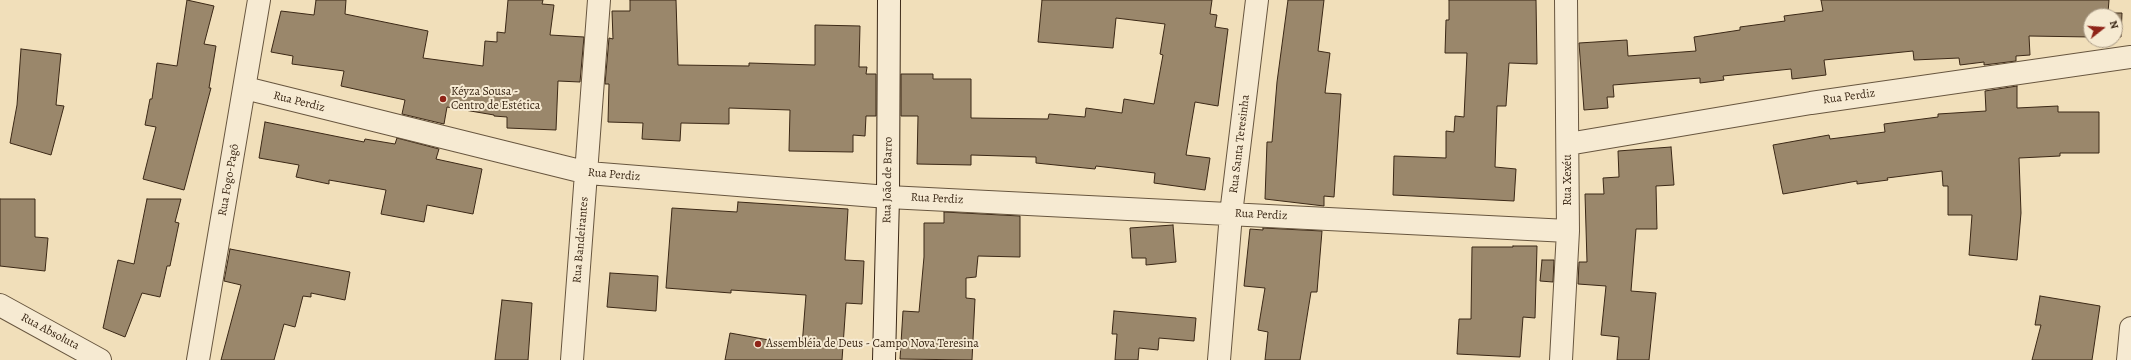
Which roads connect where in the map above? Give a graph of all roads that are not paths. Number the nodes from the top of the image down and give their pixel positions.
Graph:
1 (259, 0) edge
2 (599, 0) edge
3 (889, 0) edge
4 (1257, 0) edge
5 (1566, 0) edge
6 (2131, 57) edge
7 (245, 88) junction
8 (1568, 144) junction
9 (588, 173) junction
10 (888, 197) junction
11 (1232, 214) junction
12 (1568, 231) junction
13 (0, 305) edge
14 (2131, 328) edge
15 (100, 360) edge
16 (198, 360) edge
17 (572, 360) edge
18 (884, 360) edge
19 (1219, 360) edge
20 (1561, 360) edge
21 (2128, 360) edge

1 - 7 street, Rua Fogo-Pagô
2 - 9 street, Rua Bandeirantes
3 - 10 street, Rua João de Barro
4 - 11 street, Rua Santa Teresinha
5 - 8 street, Rua Xexéu
6 - 8 street, Rua Perdiz
7 - 9 street, Rua Perdiz
7 - 16 street, Rua Fogo-Pagô
8 - 12 street, Rua Xexéu
9 - 10 street, Rua Perdiz
9 - 17 street, Rua Bandeirantes
10 - 11 street, Rua Perdiz
10 - 18 street, Rua João de Barro
11 - 12 street, Rua Perdiz
11 - 19 street, Rua Santa Teresinha
12 - 20 street, Rua Xexéu
13 - 15 street, Rua Absoluta
14 - 21 street

